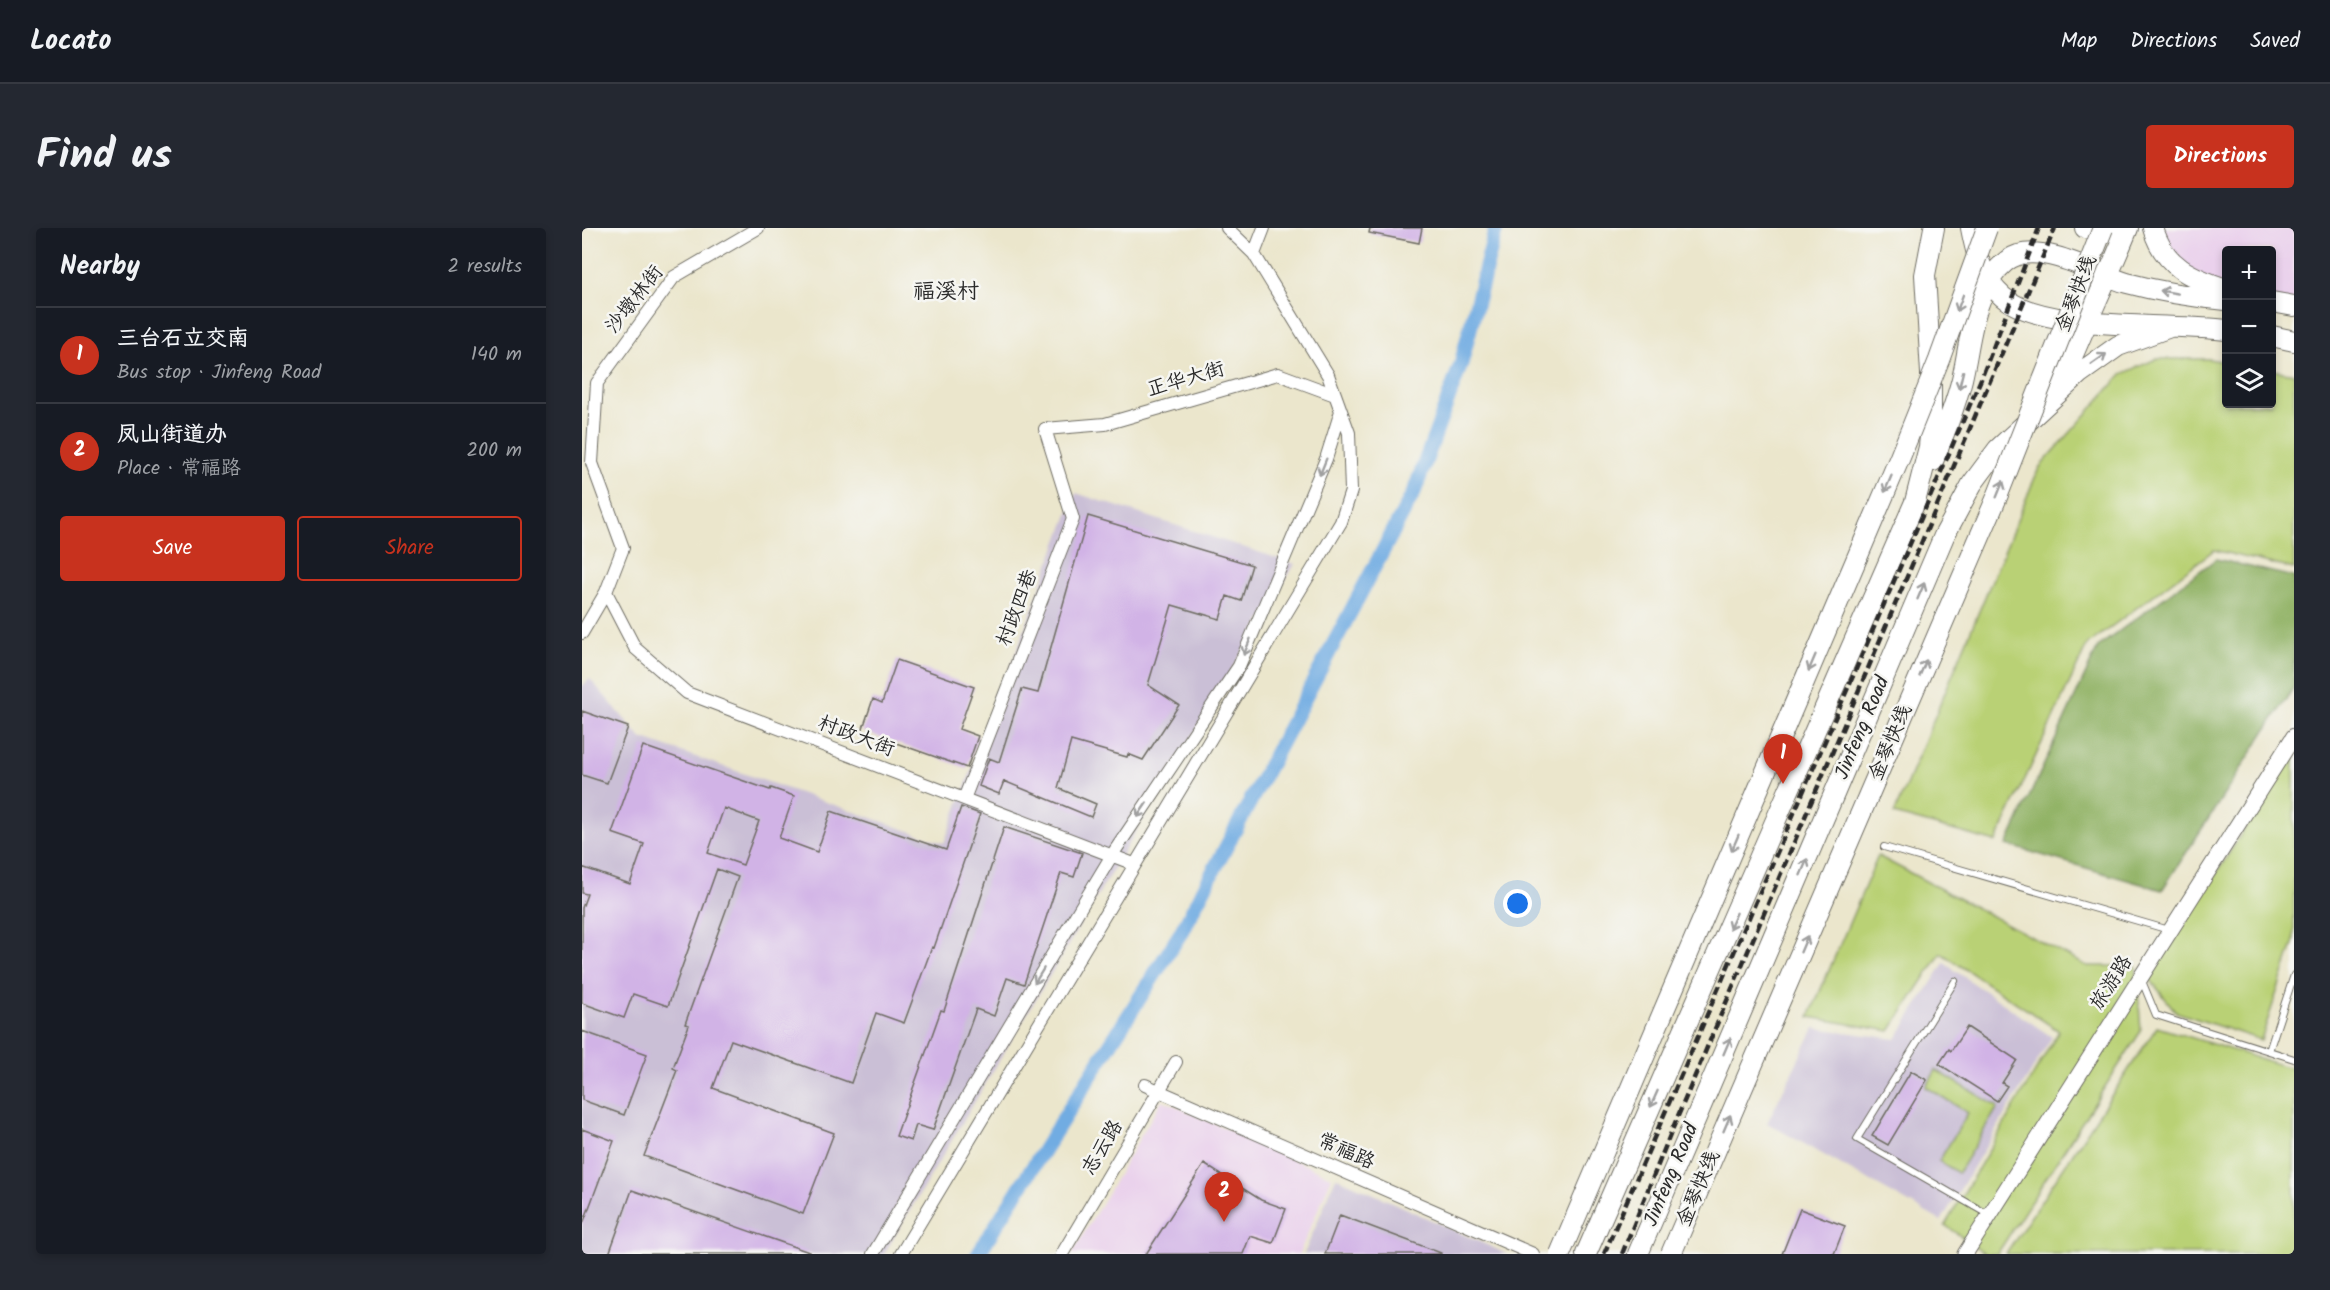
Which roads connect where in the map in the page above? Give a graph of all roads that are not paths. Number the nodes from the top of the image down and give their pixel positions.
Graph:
1 (758, 228) edge
2 (1227, 228) edge
3 (1264, 228) edge
4 (1934, 228) edge
5 (1971, 228) edge
6 (1987, 228) edge
7 (2085, 228) edge
8 (2103, 228) edge
9 (2121, 228) edge
10 (2128, 228) edge
11 (2153, 228) edge
12 (1254, 254) junction
13 (2108, 277) junction
14 (1989, 282) junction
15 (2222, 288) edge
16 (2222, 299) edge
17 (2276, 303) edge
18 (2294, 306) edge
19 (2085, 322) junction
20 (2170, 327) junction
21 (2222, 330) edge
22 (2276, 337) edge
23 (2294, 341) edge
24 (1335, 395) junction
25 (2055, 398) junction
26 (1341, 411) junction
27 (1045, 429) joint
28 (1916, 502) junction
29 (606, 592) junction
30 (582, 633) edge
31 (2294, 736) edge
32 (964, 799) junction
33 (1884, 847) dead end
34 (1112, 855) junction
35 (1134, 864) junction
36 (2170, 930) junction
37 (2294, 975) edge
38 (2140, 978) junction
39 (1954, 981) dead end
40 (2269, 1051) junction
41 (2294, 1059) edge
42 (1176, 1062) dead end
43 (1145, 1084) dead end
44 (1159, 1092) junction
45 (1990, 1215) junction
46 (873, 1254) edge
47 (901, 1254) edge
48 (1062, 1254) edge
49 (1533, 1254) edge
50 (1560, 1254) edge
51 (1586, 1254) edge
52 (1638, 1254) edge
53 (1671, 1254) edge
54 (1965, 1254) edge

1 - 29 street, 沙墩林街
2 - 12 street
3 - 12 street
4 - 28 main road
5 - 14 main road
6 -> 50 main road, bridge
7 - 9 main road
53 -> 8 main road, 金琴快线, bridge
10 - 13 main road, Jinfeng Road
11 - 15 main road
12 - 24 street
13 - 14 main road
16 -> 13 main road
13 - 19 main road, Jinfeng Road
14 - 19 main road
14 -> 28 main road
17 - 18 main road
19 - 20 main road
19 - 25 main road, Jinfeng Road
20 - 21 main road
25 -> 20 main road
22 - 23 main road
24 - 26 street
24 - 27 street, 正华大街
52 -> 25 main road, Jinfeng Road
26 -> 34 street
26 - 35 street
27 - 32 street, 村政四巷
28 -> 51 main road
29 - 30 street, 沙墩林街
29 - 32 street, 村政大街
31 - 36 street, 旅游路
32 - 34 street, 村政大街
33 - 36 lane
34 - 35 street, 村政大街
34 -> 46 street
35 - 47 street
36 - 38 street, 旅游路
37 - 40 lane
38 - 40 lane
38 - 45 street, 旅游路
39 - 45 lane
40 - 41 lane
42 - 44 street, 志云路
43 - 44 street, 常福路
44 - 48 street, 志云路
44 - 49 street, 常福路
45 - 54 street, 旅游路

